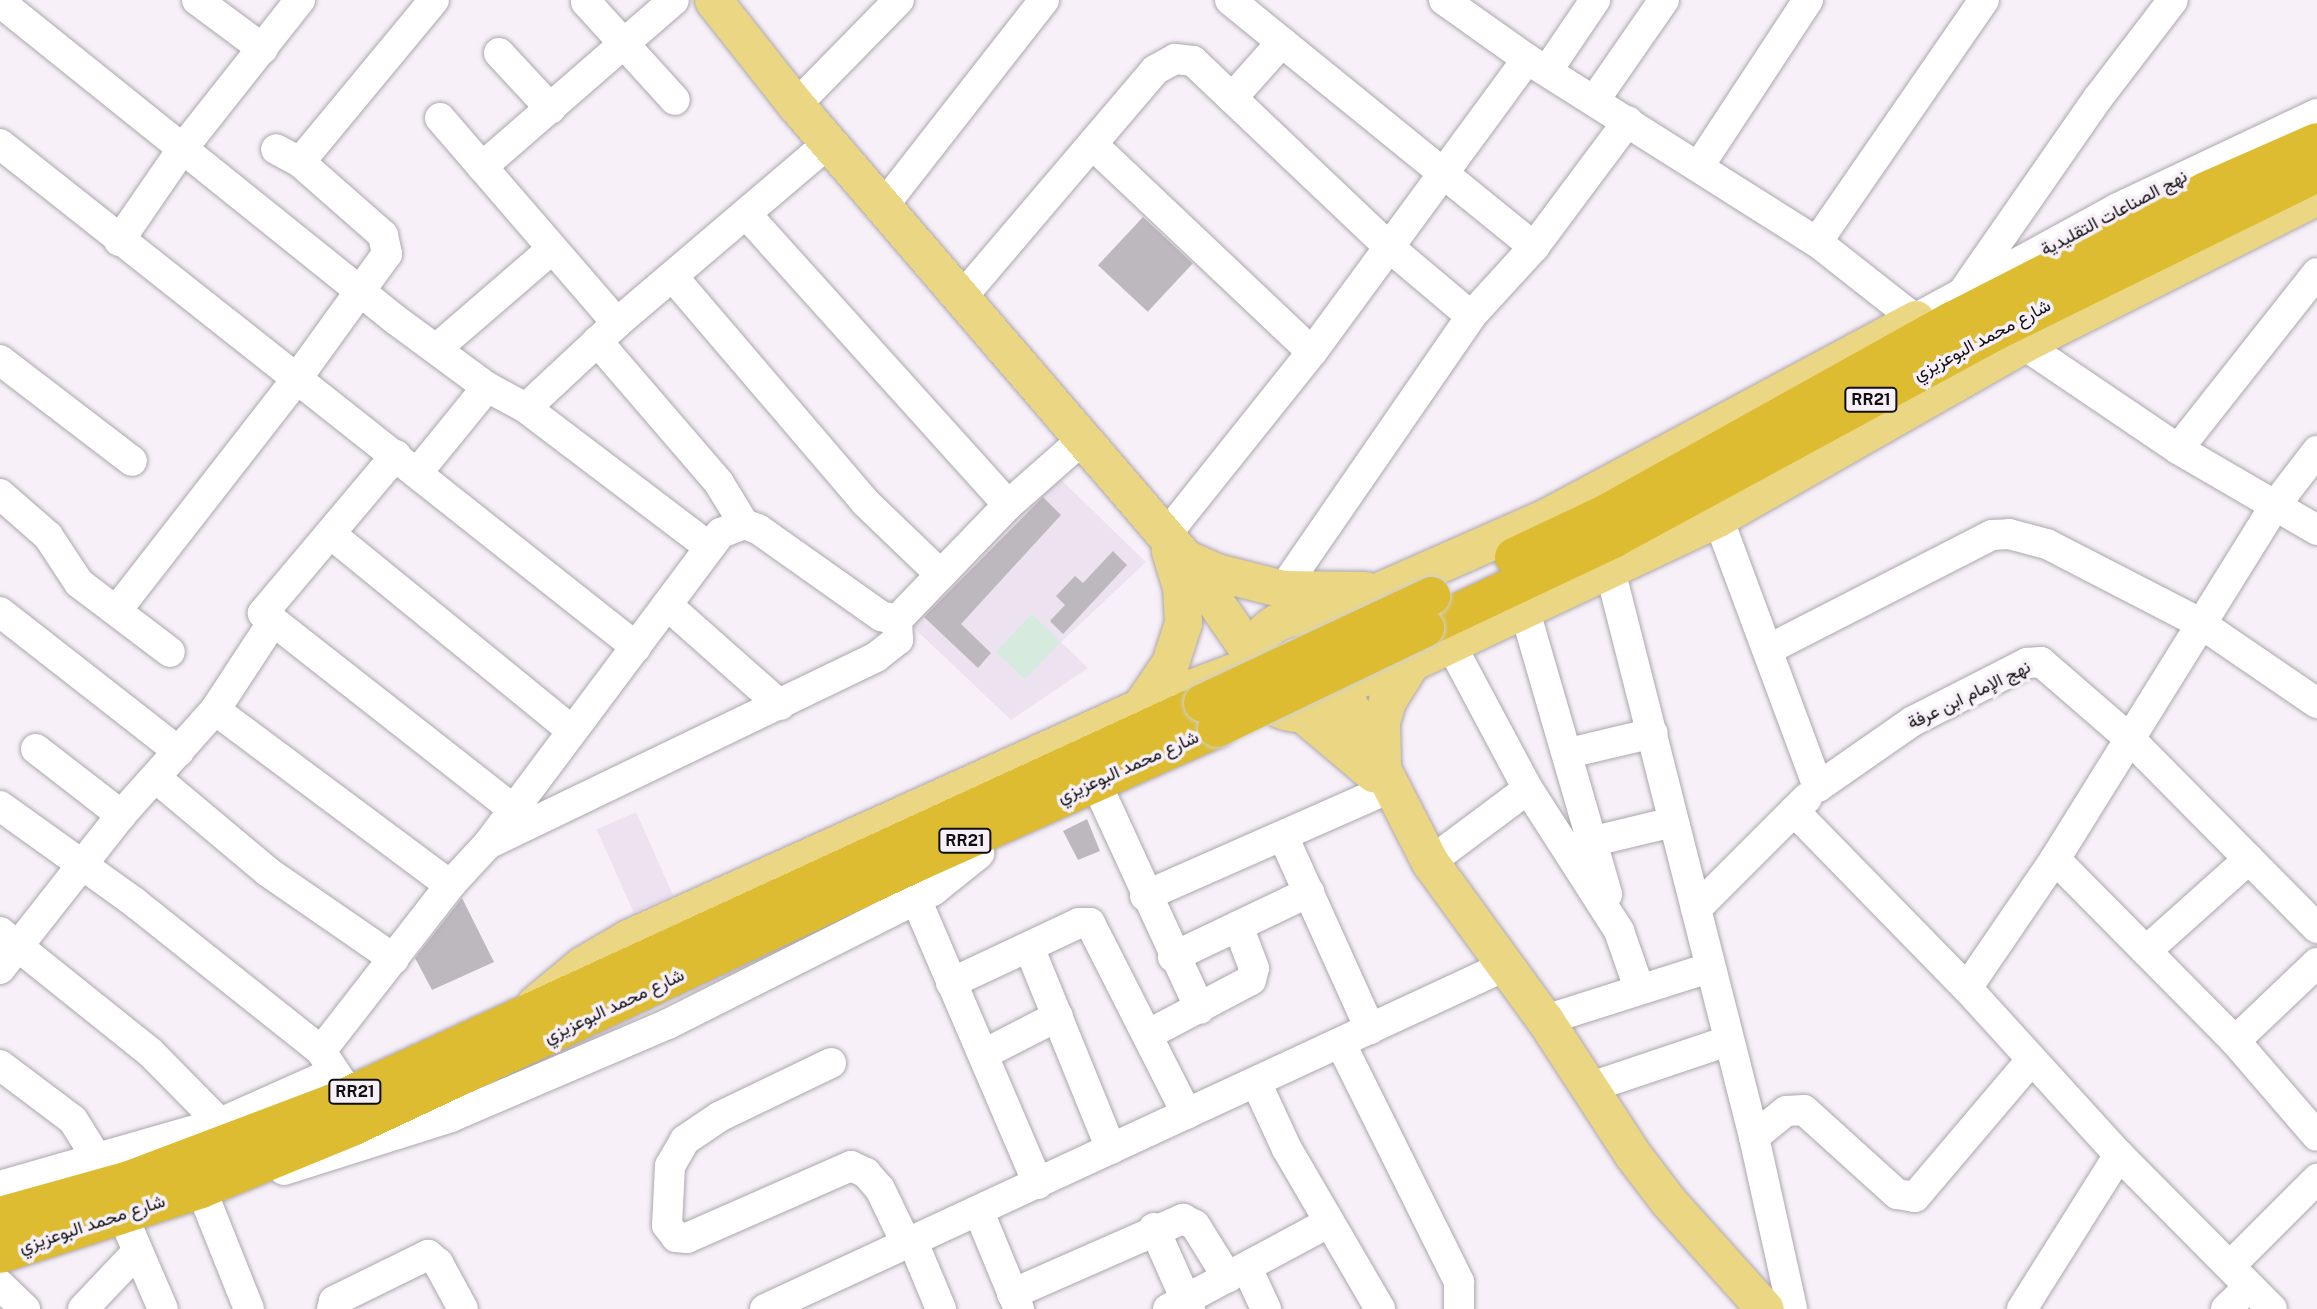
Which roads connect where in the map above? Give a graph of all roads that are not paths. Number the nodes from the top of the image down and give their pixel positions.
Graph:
1 (197, 0) edge
2 (300, 0) edge
3 (434, 0) edge
4 (674, 0) edge
5 (713, 0) edge
6 (899, 0) edge
7 (1044, 0) edge
8 (1230, 0) edge
9 (1595, 0) edge
10 (1664, 0) edge
11 (1808, 0) edge
12 (1984, 0) edge
13 (2174, 0) edge
14 (0, 1) edge
15 (1449, 1) edge
16 (586, 2) dead end
17 (1282, 42) junction
18 (625, 45) junction
19 (263, 49) junction
20 (499, 53) dead end
21 (1537, 65) junction
22 (1231, 98) junction
23 (675, 100) dead end
24 (1594, 101) junction
25 (796, 105) junction
26 (551, 109) junction
27 (2317, 114) edge
28 (440, 118) dead end
29 (1628, 121) junction
30 (830, 142) junction
31 (2317, 142) edge
32 (0, 144) edge
33 (1093, 145) junction
34 (183, 148) junction
35 (1699, 166) junction
36 (482, 167) junction
37 (1442, 175) junction
38 (2312, 195) edge
39 (884, 205) junction
40 (747, 215) junction
41 (2011, 218) junction
42 (119, 242) junction
43 (1817, 242) junction
44 (1389, 247) junction
45 (1534, 247) junction
46 (552, 249) junction
47 (2032, 256) junction
48 (2317, 273) edge
49 (673, 278) junction
50 (361, 293) junction
51 (1962, 295) junction
52 (962, 297) junction
53 (1471, 316) junction
54 (1915, 319) junction
55 (607, 332) junction
56 (2023, 344) junction
57 (436, 349) junction
58 (1312, 352) junction
59 (6, 376) edge
60 (295, 381) junction
61 (487, 387) junction
62 (526, 408) junction
63 (1083, 439) junction
64 (2178, 449) junction
65 (2317, 451) edge
66 (132, 461) dead end
67 (407, 464) junction
68 (0, 494) edge
69 (1008, 505) junction
70 (2274, 507) junction
71 (1718, 518) junction
72 (744, 524) junction
73 (2317, 530) edge
74 (332, 535) junction
75 (709, 547) junction
76 (1182, 556) junction
77 (1609, 566) junction
78 (941, 575) junction
79 (667, 605) junction
80 (1298, 608) junction
81 (1524, 608) junction
82 (117, 610) junction
83 (0, 612) edge
84 (897, 620) junction
85 (272, 623) junction
86 (1436, 623) junction
87 (2200, 624) junction
88 (636, 647) junction
89 (1769, 649) junction
90 (170, 652) dead end
91 (1251, 660) junction
92 (1411, 663) junction
93 (1343, 686) junction
94 (2317, 703) edge
95 (780, 705) junction
96 (215, 710) junction
97 (1296, 713) junction
98 (1210, 716) junction
99 (1137, 721) junction
100 (571, 730) junction
101 (1653, 733) junction
102 (2130, 739) junction
103 (36, 749) dead end
104 (179, 752) junction
105 (1569, 753) junction
106 (156, 778) junction
107 (1818, 787) junction
108 (1390, 788) junction
109 (1528, 789) junction
110 (1103, 798) junction
111 (0, 806) edge
112 (513, 808) junction
113 (1794, 811) junction
114 (121, 815) junction
115 (1674, 822) junction
116 (1283, 836) junction
117 (1591, 842) junction
118 (488, 845) junction
119 (979, 854) junction
120 (2055, 859) junction
121 (2249, 859) junction
122 (1430, 862) junction
123 (81, 867) junction
124 (450, 885) junction
125 (1309, 892) junction
126 (1144, 896) junction
127 (916, 899) junction
128 (1696, 909) junction
129 (1238, 926) junction
130 (2317, 928) edge
131 (1619, 931) junction
132 (1029, 947) junction
133 (6, 949) edge
134 (2146, 951) junction
135 (1173, 957) junction
136 (394, 959) junction
137 (2317, 963) edge
138 (1507, 965) junction
139 (1709, 968) junction
140 (951, 984) junction
141 (1639, 988) junction
142 (1967, 988) junction
143 (1200, 1009) junction
144 (1058, 1016) junction
145 (1545, 1020) junction
146 (562, 1030) junction
147 (1370, 1030) junction
148 (1149, 1034) junction
149 (1728, 1041) junction
150 (2235, 1041) junction
151 (1341, 1044) junction
152 (984, 1054) junction
153 (2031, 1060) junction
154 (831, 1063) dead end
155 (0, 1065) edge
156 (335, 1073) junction
157 (1256, 1082) junction
158 (1591, 1087) junction
159 (1187, 1114) junction
160 (220, 1123) junction
161 (2317, 1136) edge
162 (1754, 1137) junction
163 (1111, 1149) junction
164 (2119, 1155) junction
165 (98, 1160) junction
166 (2317, 1179) edge
167 (1038, 1184) junction
168 (0, 1186) edge
169 (201, 1189) junction
170 (979, 1212) junction
171 (121, 1214) junction
172 (0, 1216) edge
173 (1328, 1223) junction
174 (1154, 1228) junction
175 (910, 1243) junction
176 (137, 1252) junction
177 (0, 1254) edge
178 (1237, 1273) junction
179 (2240, 1276) junction
180 (0, 1284) edge
181 (1016, 1301) edge
182 (1181, 1306) edge
183 (25, 1309) edge
184 (83, 1309) edge
185 (163, 1309) edge
186 (249, 1309) edge
187 (332, 1309) edge
188 (463, 1309) edge
189 (765, 1309) edge
190 (941, 1309) edge
191 (1266, 1309) edge
192 (1380, 1309) edge
193 (1459, 1309) edge
194 (1765, 1309) edge
195 (1792, 1309) edge
196 (2022, 1309) edge
197 (2226, 1309) edge
198 (2272, 1309) edge

1 - 19 street
2 - 19 street
3 - 50 street
4 - 18 street
5 - 25 main road
6 - 25 street
7 - 39 street
8 - 17 street
9 - 21 street
10 - 24 street
11 - 35 street
12 - 43 street
13 - 41 street
14 - 34 street
15 - 21 street
16 - 18 street
17 - 22 street
17 - 37 street
18 - 23 street
18 - 26 street
19 - 34 street
20 - 26 street
21 - 24 street
21 - 37 street
22 - 33 street
22 - 44 street
24 - 29 street
25 - 30 main road
26 - 36 street
27 - 47 street, نهج الصناعات التقليدية
28 - 36 street
29 - 35 street
29 - 45 street
30 - 39 main road
30 - 40 street
31 - 86 highway, شارع محمد البوعزيزي / RR21
32 - 42 street
33 - 52 street
33 - 58 street
34 - 42 street
34 - 50 street
35 - 43 street
36 - 46 street
37 - 44 street
37 - 45 street
38 - 56 main road
38 - 86 highway, شارع محمد البوعزيزي / RR21
39 - 52 main road
40 - 49 street
40 - 69 street
41 - 47 street
41 - 51 street
42 - 60 street
43 - 54 street
44 - 53 street
44 - 58 street
45 - 53 street
46 - 55 street
46 - 57 street
47 - 51 street, نهج الصناعات التقليدية
48 - 64 street
49 - 55 street
49 - 78 street
50 - 57 street
50 - 60 street
51 - 54 street, نهج الصناعات التقليدية
52 - 63 main road
53 - 80 street
54 - 80 main road
55 - 62 street
55 - 72 street
56 - 64 street
56 - 71 main road
57 - 61 street
58 - 76 street
59 - 66 street
60 - 67 street
60 - 82 street
61 - 62 street
61 - 67 street
62 - 75 street
63 - 69 street
63 - 76 main road
64 - 70 street
65 - 70 street
67 - 74 street
67 - 88 street
68 - 82 street
69 - 78 street
70 - 73 street
70 - 87 street
71 - 77 main road
71 - 89 street
72 - 75 street
72 - 84 street
74 - 85 street
74 - 100 street
75 - 79 street
76 - 80 main road
76 - 91 main road
76 - 99 main road
77 - 81 main road
77 - 101 street
78 - 84 street
79 - 88 street
79 - 95 street
80 - 91 main road
80 - 93 main road
81 - 86 main road
81 - 105 street
82 - 90 street
83 - 104 street
84 - 95 street
85 - 96 street
85 - 112 street
86 - 92 main road
86 - 98 highway, RR21, bridge
86 - 109 street
87 - 89 street
87 - 94 street
87 - 102 street
88 - 100 street
89 - 107 street
91 - 97 main road
91 - 99 main road
92 - 93 main road
92 - 108 main road
93 - 97 main road
93 - 108 main road
95 - 118 street
96 - 104 street
96 - 124 street
97 - 108 main road
97 - 110 main road
98 - 99 highway, RR21
98 - 146 highway, شارع محمد البوعزيزي / RR21
99 - 156 highway, شارع محمد البوعزيزي / RR21
100 - 112 street
101 - 105 street
101 - 115 street
102 - 107 street, نهج الإمام ابن عرفة
102 - 120 street
102 - 121 street, نهج الإمام ابن عرفة
103 - 114 street
104 - 106 street
105 - 117 street
106 - 114 street
106 - 136 street
107 - 113 street
108 - 116 street
108 - 122 main road
109 - 122 street
109 - 131 street
110 - 119 main road
110 - 126 street
111 - 123 street
112 - 118 street
113 - 128 street
113 - 142 street
114 - 123 street
115 - 117 street
115 - 128 street
116 - 125 street
116 - 126 street
117 - 131 street
118 - 124 street
119 - 127 street
119 - 146 main road
120 - 134 street
120 - 142 street
121 - 130 street, نهج الإمام ابن عرفة
121 - 134 street
122 - 138 main road
123 - 133 street
123 - 156 street
124 - 136 street
125 - 129 street
125 - 147 street
126 - 135 street
127 - 140 street
127 - 169 street
128 - 139 street
129 - 135 street
129 - 143 street
131 - 141 street
132 - 140 street
132 - 144 street
132 - 148 street
133 - 160 street
134 - 150 street
135 - 143 street
136 - 156 street
137 - 150 street
138 - 145 main road
138 - 147 street
139 - 141 street
139 - 149 street
140 - 152 street
141 - 145 street
142 - 153 street
143 - 148 street
144 - 152 street
144 - 163 street
145 - 158 main road
146 - 169 highway, شارع محمد البوعزيزي / RR21
147 - 151 street
148 - 159 street
149 - 158 street
149 - 162 street
150 - 161 street
151 - 157 street
151 - 193 street
152 - 167 street
153 - 162 street
153 - 164 street
154 - 175 street
155 - 165 street
156 - 160 street
156 - 172 highway, شارع محمد البوعزيزي / RR21
157 - 159 street
157 - 173 street
158 - 194 main road
159 - 163 street
160 - 165 street
162 - 195 street
163 - 167 street
164 - 179 street
164 - 196 street
165 - 168 street
166 - 179 street
167 - 170 street
169 - 171 highway, شارع محمد البوعزيزي / RR21
169 - 186 street
170 - 175 street
170 - 181 street
171 - 176 street
171 - 177 highway, شارع محمد البوعزيزي / RR21
173 - 178 street
173 - 192 street
174 - 178 street
174 - 181 street
174 - 182 street
175 - 189 street
175 - 190 street
176 - 184 street
176 - 185 street
178 - 182 street
178 - 191 street
179 - 197 street
179 - 198 street
180 - 183 street
187 - 188 street

